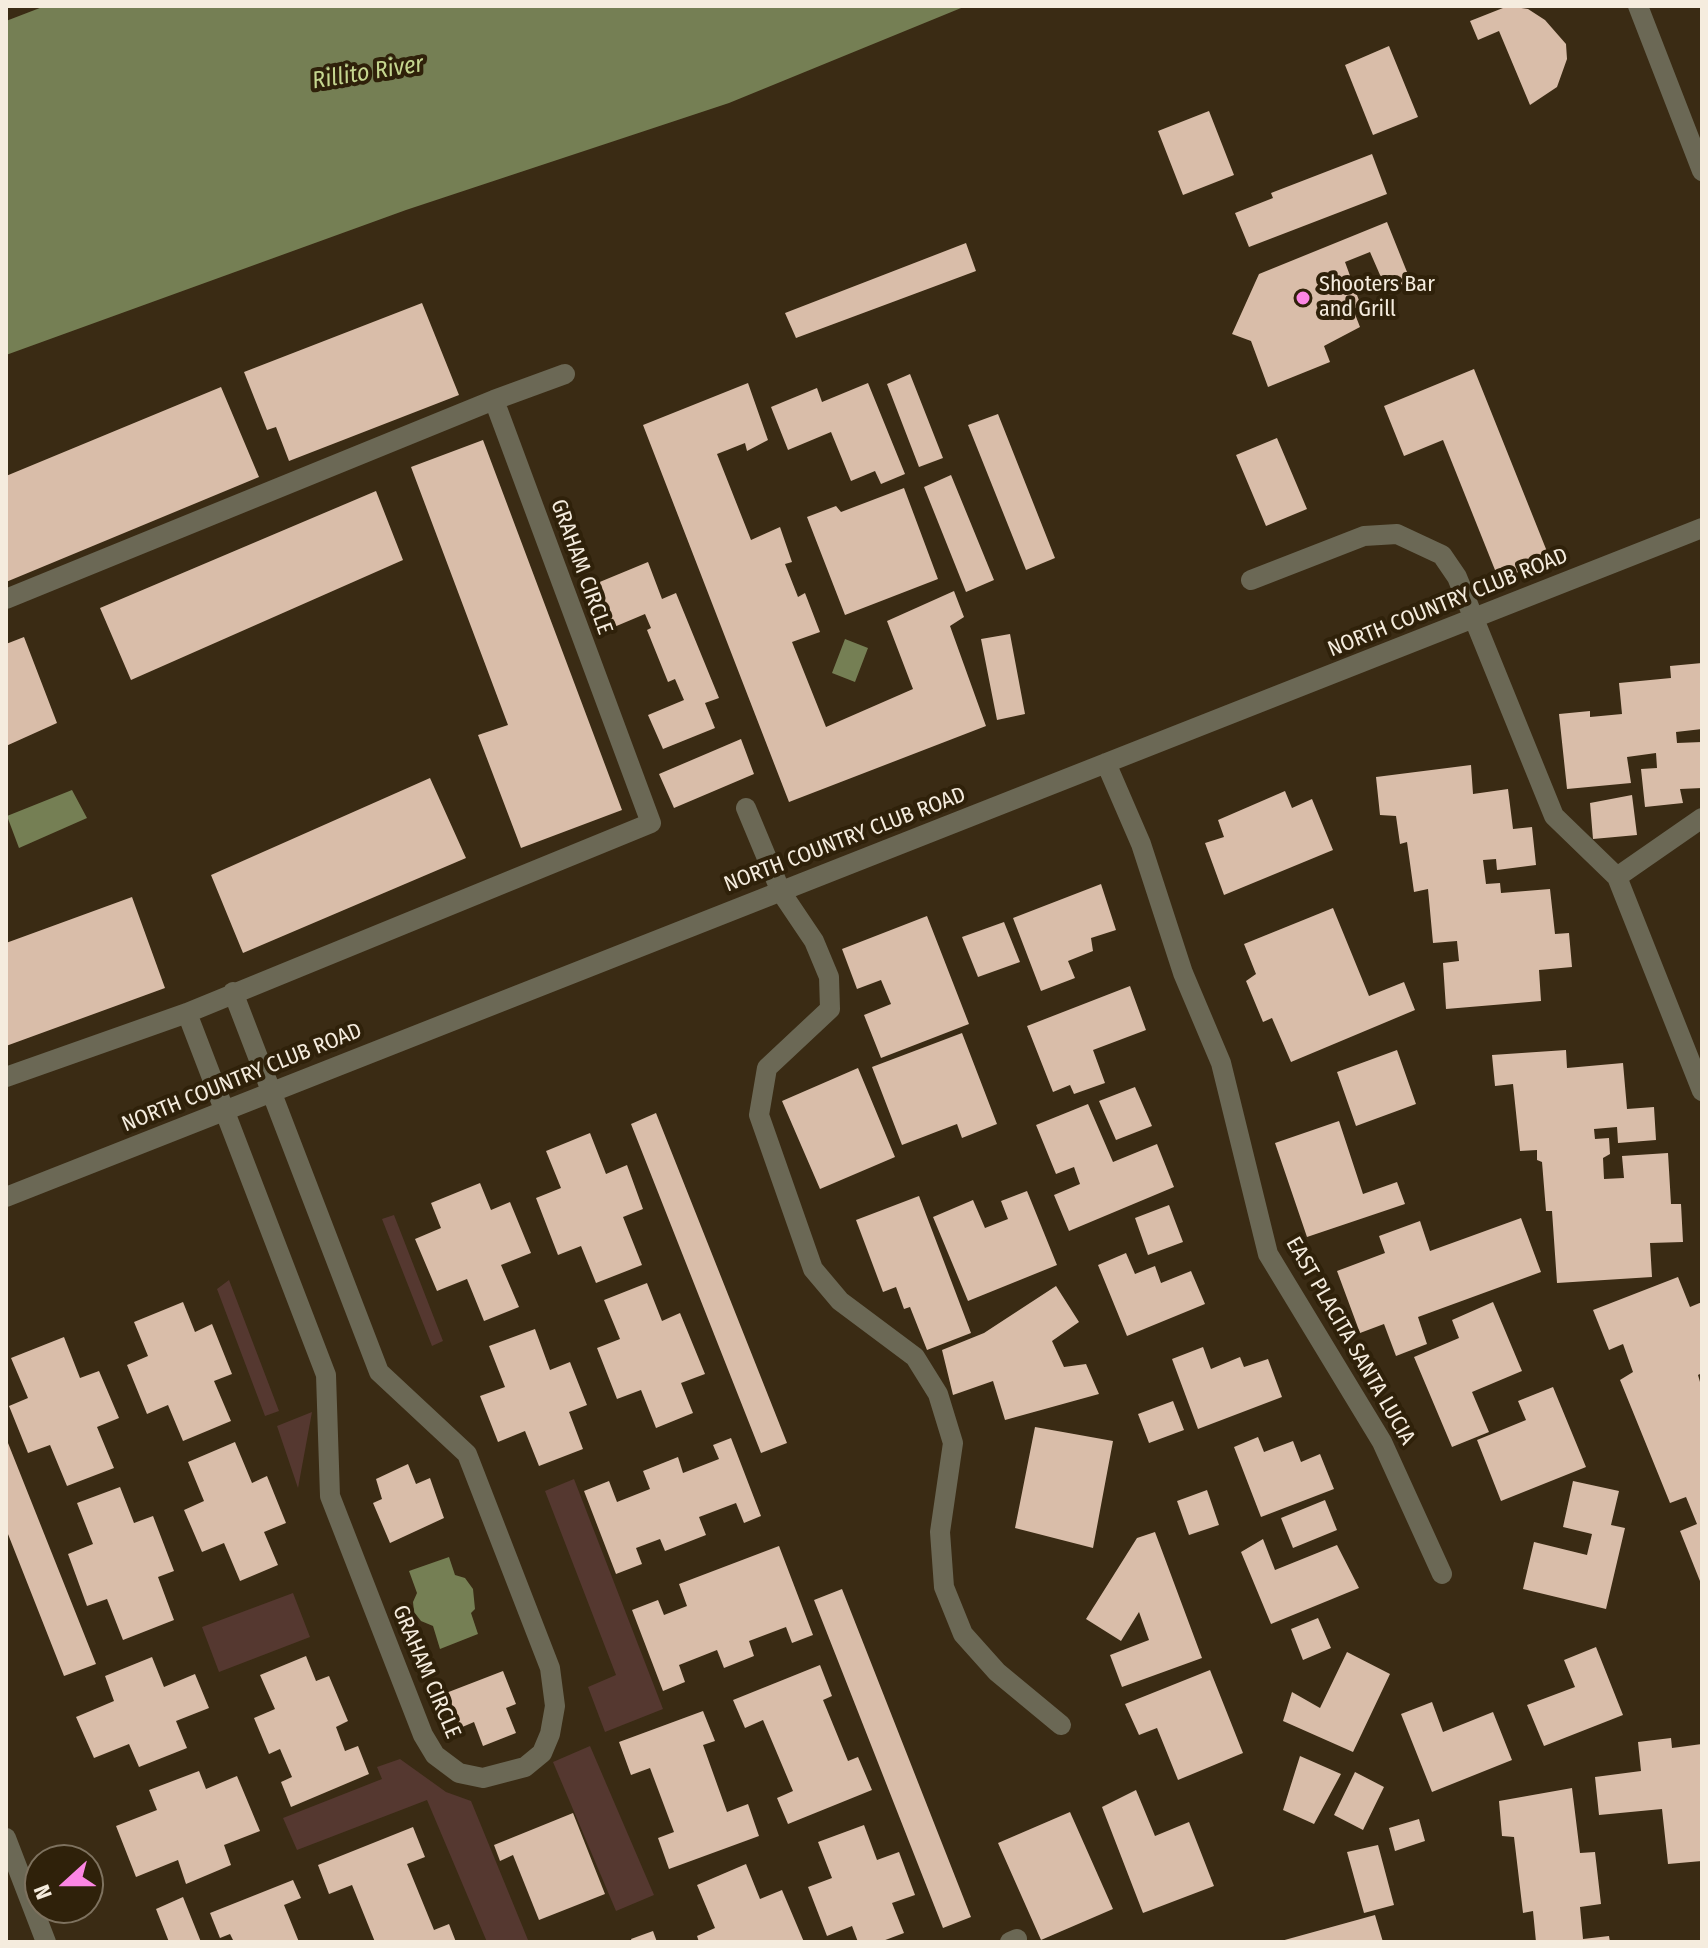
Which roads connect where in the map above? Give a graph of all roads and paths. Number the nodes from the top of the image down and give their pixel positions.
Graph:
1 (1638, 6) edge
2 (1702, 171) edge
3 (565, 374) dead end
4 (494, 400) junction
5 (1702, 528) edge
6 (1251, 580) dead end
7 (6, 599) edge
8 (1473, 619) junction
9 (1106, 763) junction
10 (746, 808) dead end
11 (1702, 818) edge
12 (1617, 877) junction
13 (781, 892) junction
14 (233, 992) junction
15 (187, 1013) junction
16 (6, 1077) edge
17 (1702, 1091) edge
18 (271, 1092) junction
19 (224, 1111) junction
20 (6, 1197) edge
21 (1442, 1574) dead end
22 (1061, 1725) dead end
23 (6, 1838) edge
24 (14, 1878) edge
25 (46, 1942) edge

1 - 2 street
3 - 4 street
4 - 7 street
4 - 14 street, GRAHAM CIRCLE
5 - 8 street, NORTH COUNTRY CLUB ROAD
6 - 8 street
8 - 9 street, NORTH COUNTRY CLUB ROAD
8 - 12 street
9 - 13 street, NORTH COUNTRY CLUB ROAD
9 - 21 street, EAST PLACITA SANTA LUCIA
10 - 13 street
11 - 12 street
12 - 17 street
13 - 18 street, NORTH COUNTRY CLUB ROAD
13 - 22 street
14 - 15 street, GRAHAM CIRCLE
14 - 18 street, GRAHAM CIRCLE
15 - 16 street, GRAHAM CIRCLE
15 - 19 street, GRAHAM CIRCLE
18 - 19 street, NORTH COUNTRY CLUB ROAD
18 - 19 street, GRAHAM CIRCLE
19 - 20 street, NORTH COUNTRY CLUB ROAD
23 - 24 street
24 - 25 street

